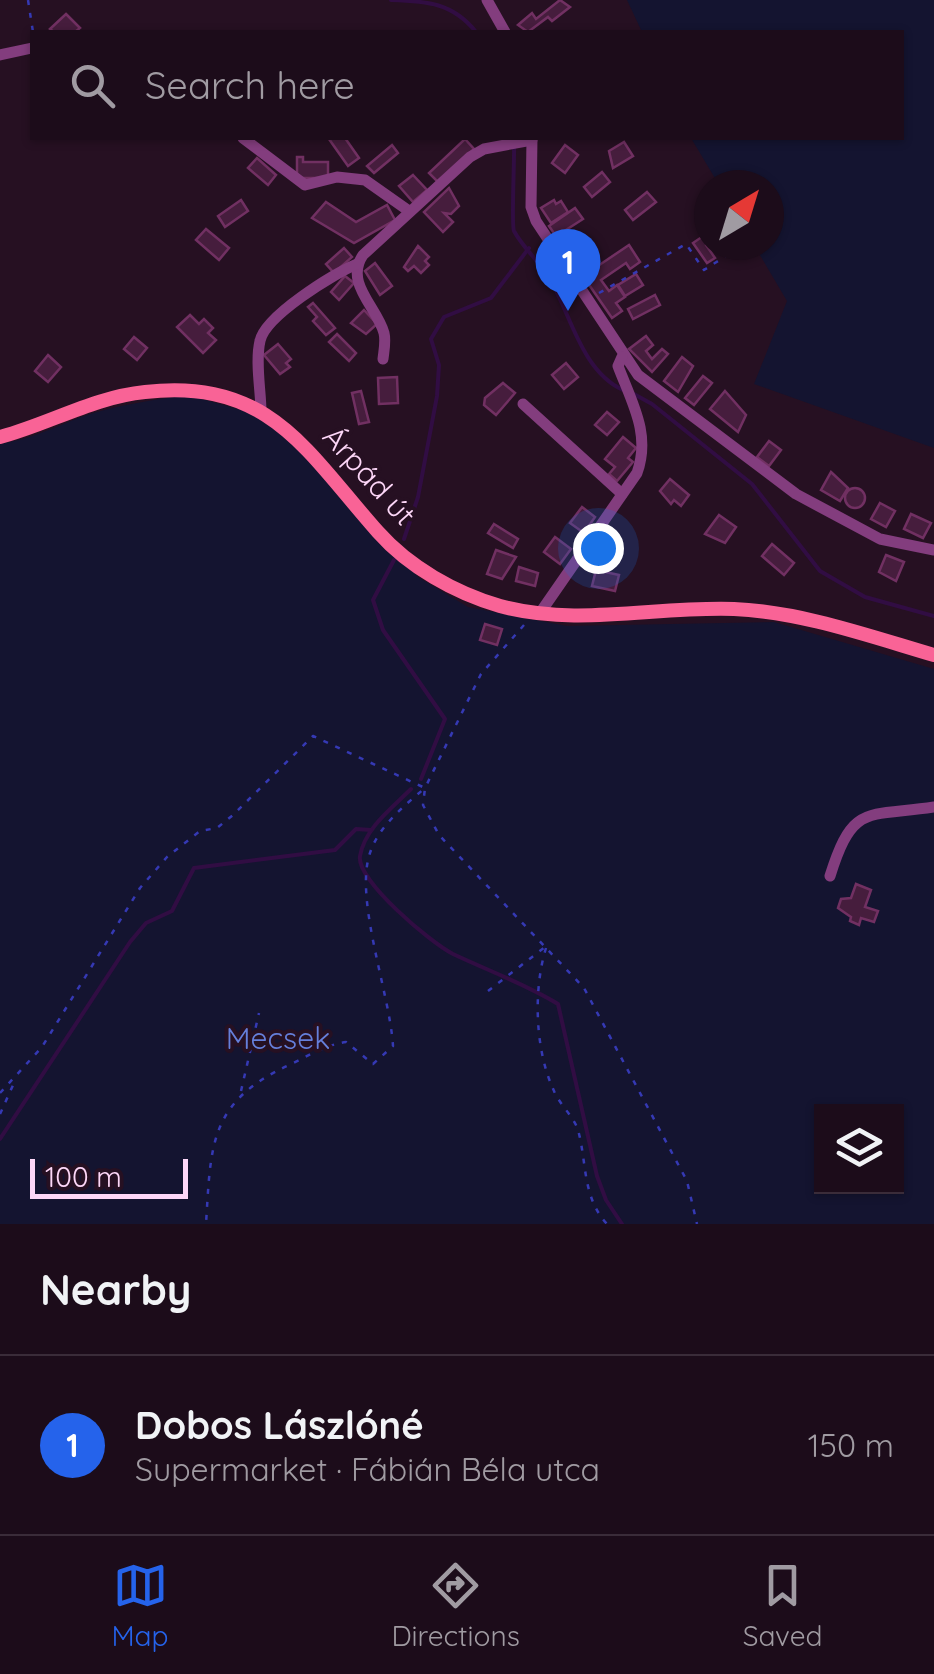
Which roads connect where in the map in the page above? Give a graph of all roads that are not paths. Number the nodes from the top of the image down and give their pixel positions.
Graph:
1 (486, 0) edge
2 (503, 30) edge
3 (30, 48) edge
4 (0, 55) edge
5 (245, 140) edge
6 (528, 140) edge
7 (410, 211) junction
8 (357, 264) junction
9 (622, 356) junction
10 (383, 358) dead end
11 (523, 404) dead end
12 (261, 412) junction
13 (0, 436) edge
14 (622, 494) junction
15 (934, 550) edge
16 (534, 613) junction
17 (934, 655) edge
18 (934, 807) edge
19 (830, 876) dead end

1 - 2 street
3 - 4 street
5 - 7 street
6 - 7 street
6 - 9 street
7 - 8 street
8 - 10 street
8 - 12 street
9 - 14 street
9 - 15 street
11 - 14 street
12 - 13 main road, Árpád út
12 - 16 main road, Árpád út
14 - 16 street
16 - 17 main road, Árpád út
18 - 19 street

